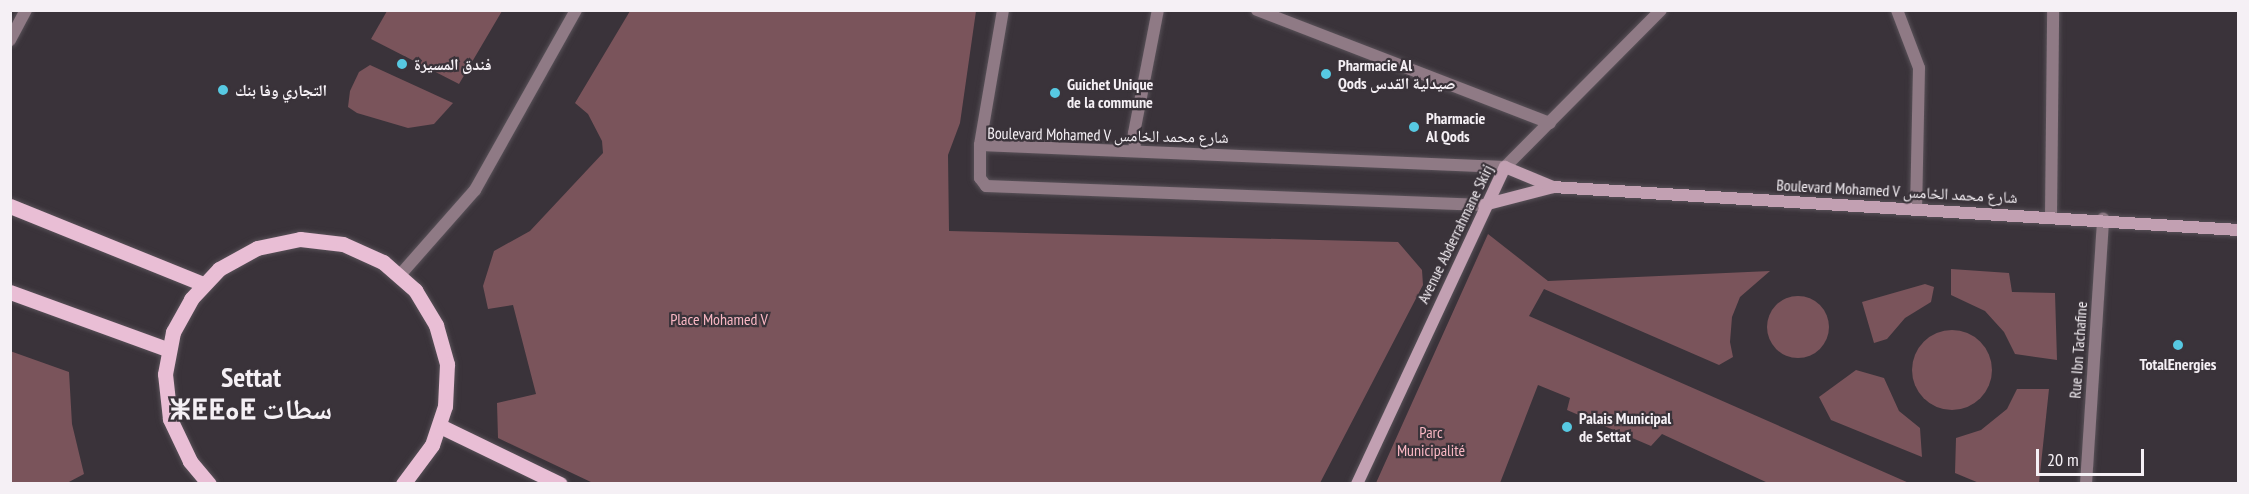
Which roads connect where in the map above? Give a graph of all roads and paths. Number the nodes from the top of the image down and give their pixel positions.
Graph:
1 (26, 10) edge
2 (576, 10) edge
3 (1003, 10) edge
4 (1158, 10) edge
5 (1257, 10) edge
6 (1661, 10) edge
7 (1897, 10) edge
8 (2054, 10) edge
9 (10, 40) edge
10 (1550, 123) junction
11 (981, 145) junction
12 (1136, 150) junction
13 (1505, 167) junction
14 (1553, 187) junction
15 (1484, 205) junction
16 (10, 206) edge
17 (1916, 209) junction
18 (2051, 216) junction
19 (2103, 219) junction
20 (2238, 230) edge
21 (400, 275) junction
22 (203, 284) junction
23 (10, 292) edge
24 (169, 350) junction
25 (440, 426) junction
26 (410, 482) edge
27 (209, 483) edge
28 (560, 483) edge
29 (1357, 483) edge
30 (2086, 483) edge

1 - 9 street
2 - 21 street
3 - 11 street
4 - 12 street
5 - 10 street
6 - 10 street, Avenue Abderrahmane Skirj
7 - 17 street
8 - 18 street
10 - 13 street, Avenue Abderrahmane Skirj
11 - 12 street, Boulevard Mohamed V شارع محمد الخامس
11 - 15 street, Boulevard Mohamed V شارع محمد الخامس
12 - 13 street, Boulevard Mohamed V شارع محمد الخامس
13 - 14 main road, Boulevard Mohamed V شارع محمد الخامس
13 - 15 main road, Avenue Abderrahmane Skirj
14 - 15 main road, Boulevard Mohamed V شارع محمد الخامس
14 - 17 main road, Boulevard Mohamed V شارع محمد الخامس
15 - 29 main road, Avenue Abderrahmane Skirj
16 - 22 main road
17 - 18 main road, Boulevard Mohamed V شارع محمد الخامس
18 - 19 main road, Boulevard Mohamed V شارع محمد الخامس
19 - 20 main road, Boulevard Mohamed V شارع محمد الخامس
19 - 30 street, Rue Ibn Tachafine
21 - 22 main road
21 - 25 main road
22 - 24 main road
23 - 24 main road
24 - 27 main road
25 - 26 main road
25 - 28 main road

